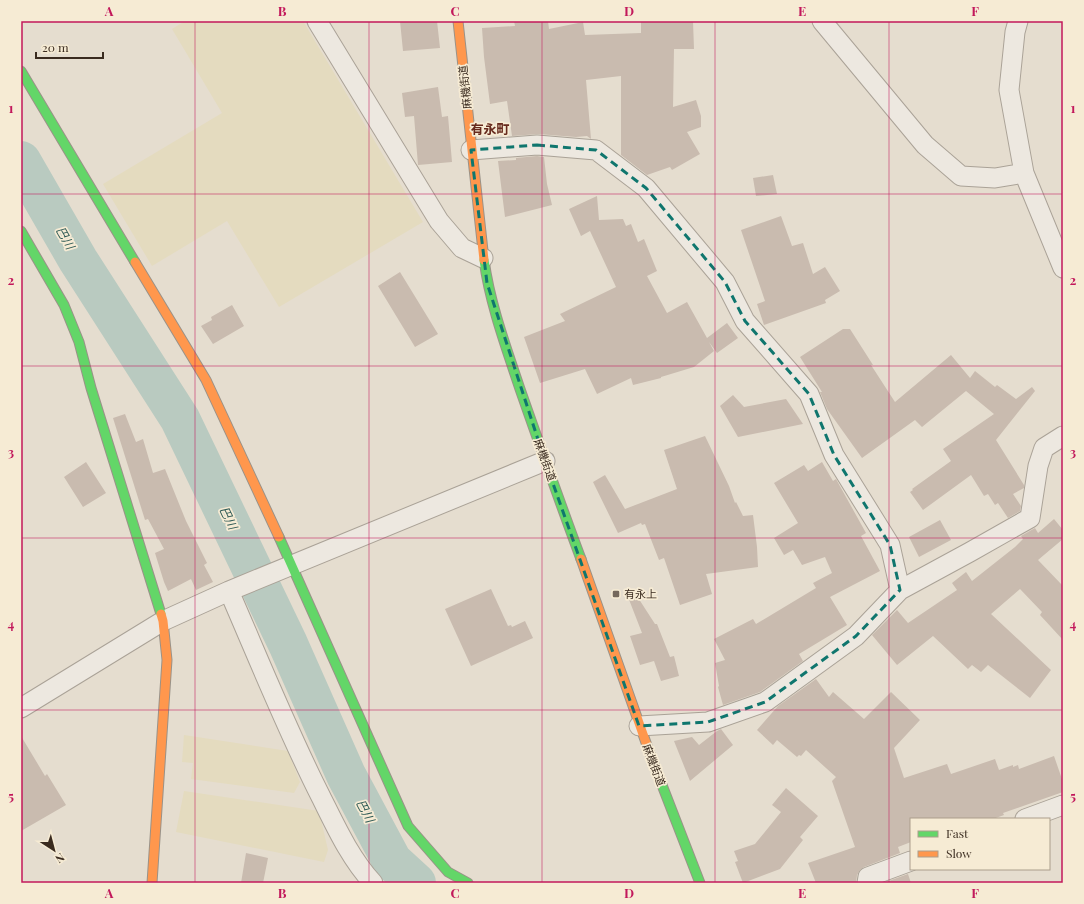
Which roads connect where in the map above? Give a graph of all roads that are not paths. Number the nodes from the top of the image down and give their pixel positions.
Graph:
1 (317, 21) edge
2 (458, 21) edge
3 (822, 21) edge
4 (1018, 21) edge
5 (21, 71) edge
6 (471, 150) junction
7 (1024, 172) junction
8 (21, 231) edge
9 (483, 258) junction
10 (1063, 268) edge
11 (1063, 436) edge
12 (545, 461) junction
13 (292, 566) junction
14 (900, 590) junction
15 (228, 591) junction
16 (163, 621) junction
17 (21, 708) edge
18 (639, 726) junction
19 (1063, 805) edge
20 (1028, 818) edge
21 (910, 861) edge
22 (152, 883) edge
23 (373, 883) edge
24 (468, 883) edge
25 (700, 883) edge
26 (867, 883) edge

1 - 9 street
2 - 6 street, 麻機街道
3 - 7 street
4 - 7 street
5 - 13 street
6 - 9 street, 麻機街道
6 - 14 street
7 - 10 street
8 - 16 street
9 - 12 street, 麻機街道
11 - 14 street
12 - 13 street
12 - 18 street, 麻機街道
13 - 15 street
13 - 24 street
14 - 18 street
15 - 16 street
15 - 23 street
16 - 17 street
16 - 22 street
18 - 25 street, 麻機街道
19 - 20 street
21 - 26 street

